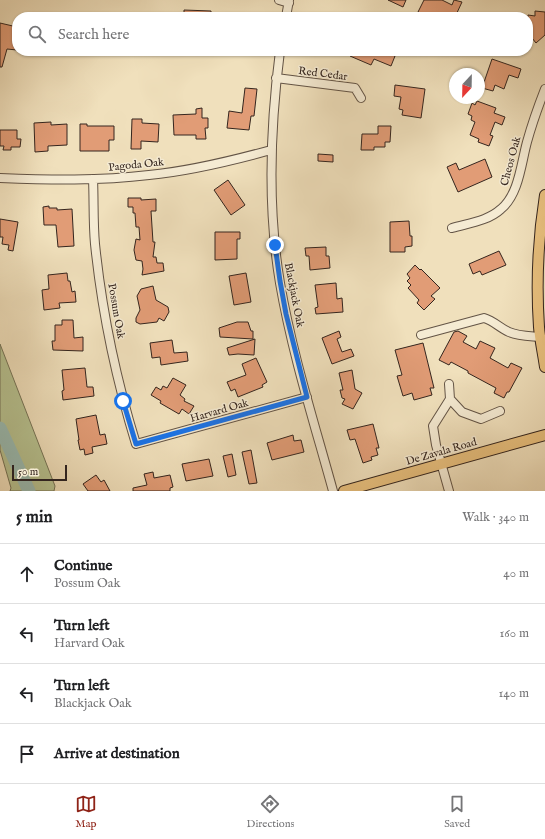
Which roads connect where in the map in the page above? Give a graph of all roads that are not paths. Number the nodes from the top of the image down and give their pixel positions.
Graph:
1 (279, 0) edge
2 (289, 1) edge
3 (287, 12) edge
4 (279, 56) edge
5 (276, 78) junction
6 (545, 90) edge
7 (361, 98) dead end
8 (271, 150) junction
9 (0, 178) edge
10 (93, 179) junction
11 (545, 195) edge
12 (452, 228) dead end
13 (542, 237) edge
14 (541, 331) edge
15 (421, 335) dead end
16 (545, 366) edge
17 (450, 384) dead end
18 (307, 397) junction
19 (450, 400) junction
20 (500, 411) dead end
21 (545, 435) edge
22 (136, 444) joint
23 (441, 464) junction
24 (332, 491) edge
25 (345, 491) edge
26 (449, 491) edge

1 - 2 street
2 - 3 street
4 - 5 street, Blackjack Oak
5 - 7 street, Red Cedar
5 - 8 street, Blackjack Oak
6 - 12 street, Cheos Oak
8 - 10 street, Pagoda Oak
8 - 18 street, Blackjack Oak
9 - 10 street, Pagoda Oak
10 - 22 street, Possum Oak
11 - 13 main road
13 - 14 main road
14 - 15 street
14 - 16 main road
17 - 19 street
18 - 22 street, Harvard Oak
18 - 24 street, Blackjack Oak
19 - 20 street
19 - 23 street
21 - 23 main road, De Zavala Road
23 - 25 main road, De Zavala Road
23 - 26 street

